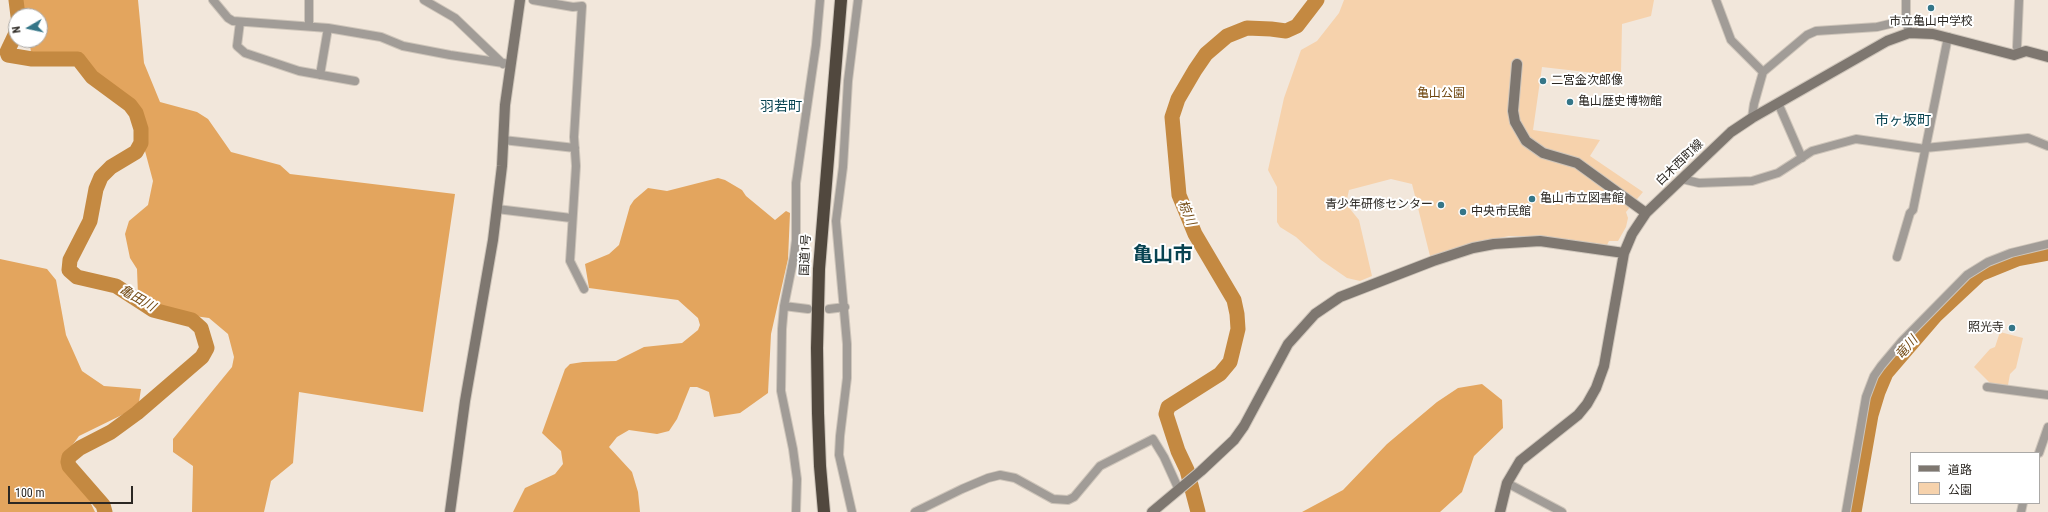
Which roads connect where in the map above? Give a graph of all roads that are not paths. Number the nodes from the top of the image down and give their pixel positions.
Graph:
1 (213, 0) edge
2 (309, 0) edge
3 (424, 0) edge
4 (520, 0) edge
5 (532, 0) edge
6 (820, 0) edge
7 (842, 0) edge
8 (858, 0) edge
9 (1716, 0) edge
10 (1906, 0) edge
11 (2019, 0) edge
12 (1906, 20) junction
13 (240, 22) junction
14 (309, 26) junction
15 (328, 28) junction
16 (1909, 34) junction
17 (1948, 37) junction
18 (2019, 53) junction
19 (2048, 57) edge
20 (506, 64) junction
21 (1518, 64) dead end
22 (1763, 72) junction
23 (320, 75) junction
24 (355, 81) dead end
25 (1778, 103) junction
26 (1752, 118) junction
27 (503, 140) junction
28 (2048, 146) edge
29 (575, 148) junction
30 (1925, 149) junction
31 (1802, 158) junction
32 (1682, 179) junction
33 (498, 209) junction
34 (1646, 213) junction
35 (572, 218) junction
36 (2048, 244) edge
37 (1624, 253) junction
38 (1897, 256) dead end
39 (584, 289) dead end
40 (784, 306) junction
41 (845, 307) junction
42 (808, 309) dead end
43 (829, 309) dead end
44 (1987, 387) dead end
45 (2048, 395) edge
46 (2048, 427) edge
47 (2039, 452) edge
48 (1507, 483) junction
49 (1181, 488) junction
50 (1546, 509) edge
51 (450, 512) edge
52 (796, 512) edge
53 (824, 512) edge
54 (852, 512) edge
55 (915, 512) edge
56 (1152, 512) edge
57 (1500, 512) edge
58 (1562, 512) edge
59 (1846, 512) edge

1 - 13 street
2 - 14 street
3 - 20 street
4 - 20 street
5 - 29 street
6 - 40 street
7 - 53 highway, 国道1号
8 - 41 street
9 - 22 street
10 - 12 street
11 - 18 street
12 - 16 street
12 - 22 street
13 - 14 street
13 - 23 street
14 - 15 street
15 - 20 street
15 - 23 street
16 - 17 street, 白木西町線
16 - 25 street, 白木西町線
17 - 18 street, 白木西町線
17 - 30 street
18 - 19 street, 白木西町線
20 - 27 street
21 - 34 street
22 - 26 street
23 - 24 street
25 - 26 street, 白木西町線
25 - 31 street
26 - 32 street, 白木西町線
27 - 29 street
27 - 33 street
28 - 30 street
29 - 35 street
30 - 31 street
30 - 38 street
31 - 32 street
32 - 34 street, 白木西町線
33 - 35 street
33 - 51 street
34 - 37 street, 白木西町線
35 - 39 street
36 - 59 street
37 - 48 street, 白木西町線
37 - 49 street
40 - 42 street
40 - 52 street
41 - 43 street
41 - 54 street
44 - 45 street
46 - 47 street
48 - 50 street
48 - 57 street, 白木西町線
49 - 55 street
49 - 56 street
50 - 58 street

